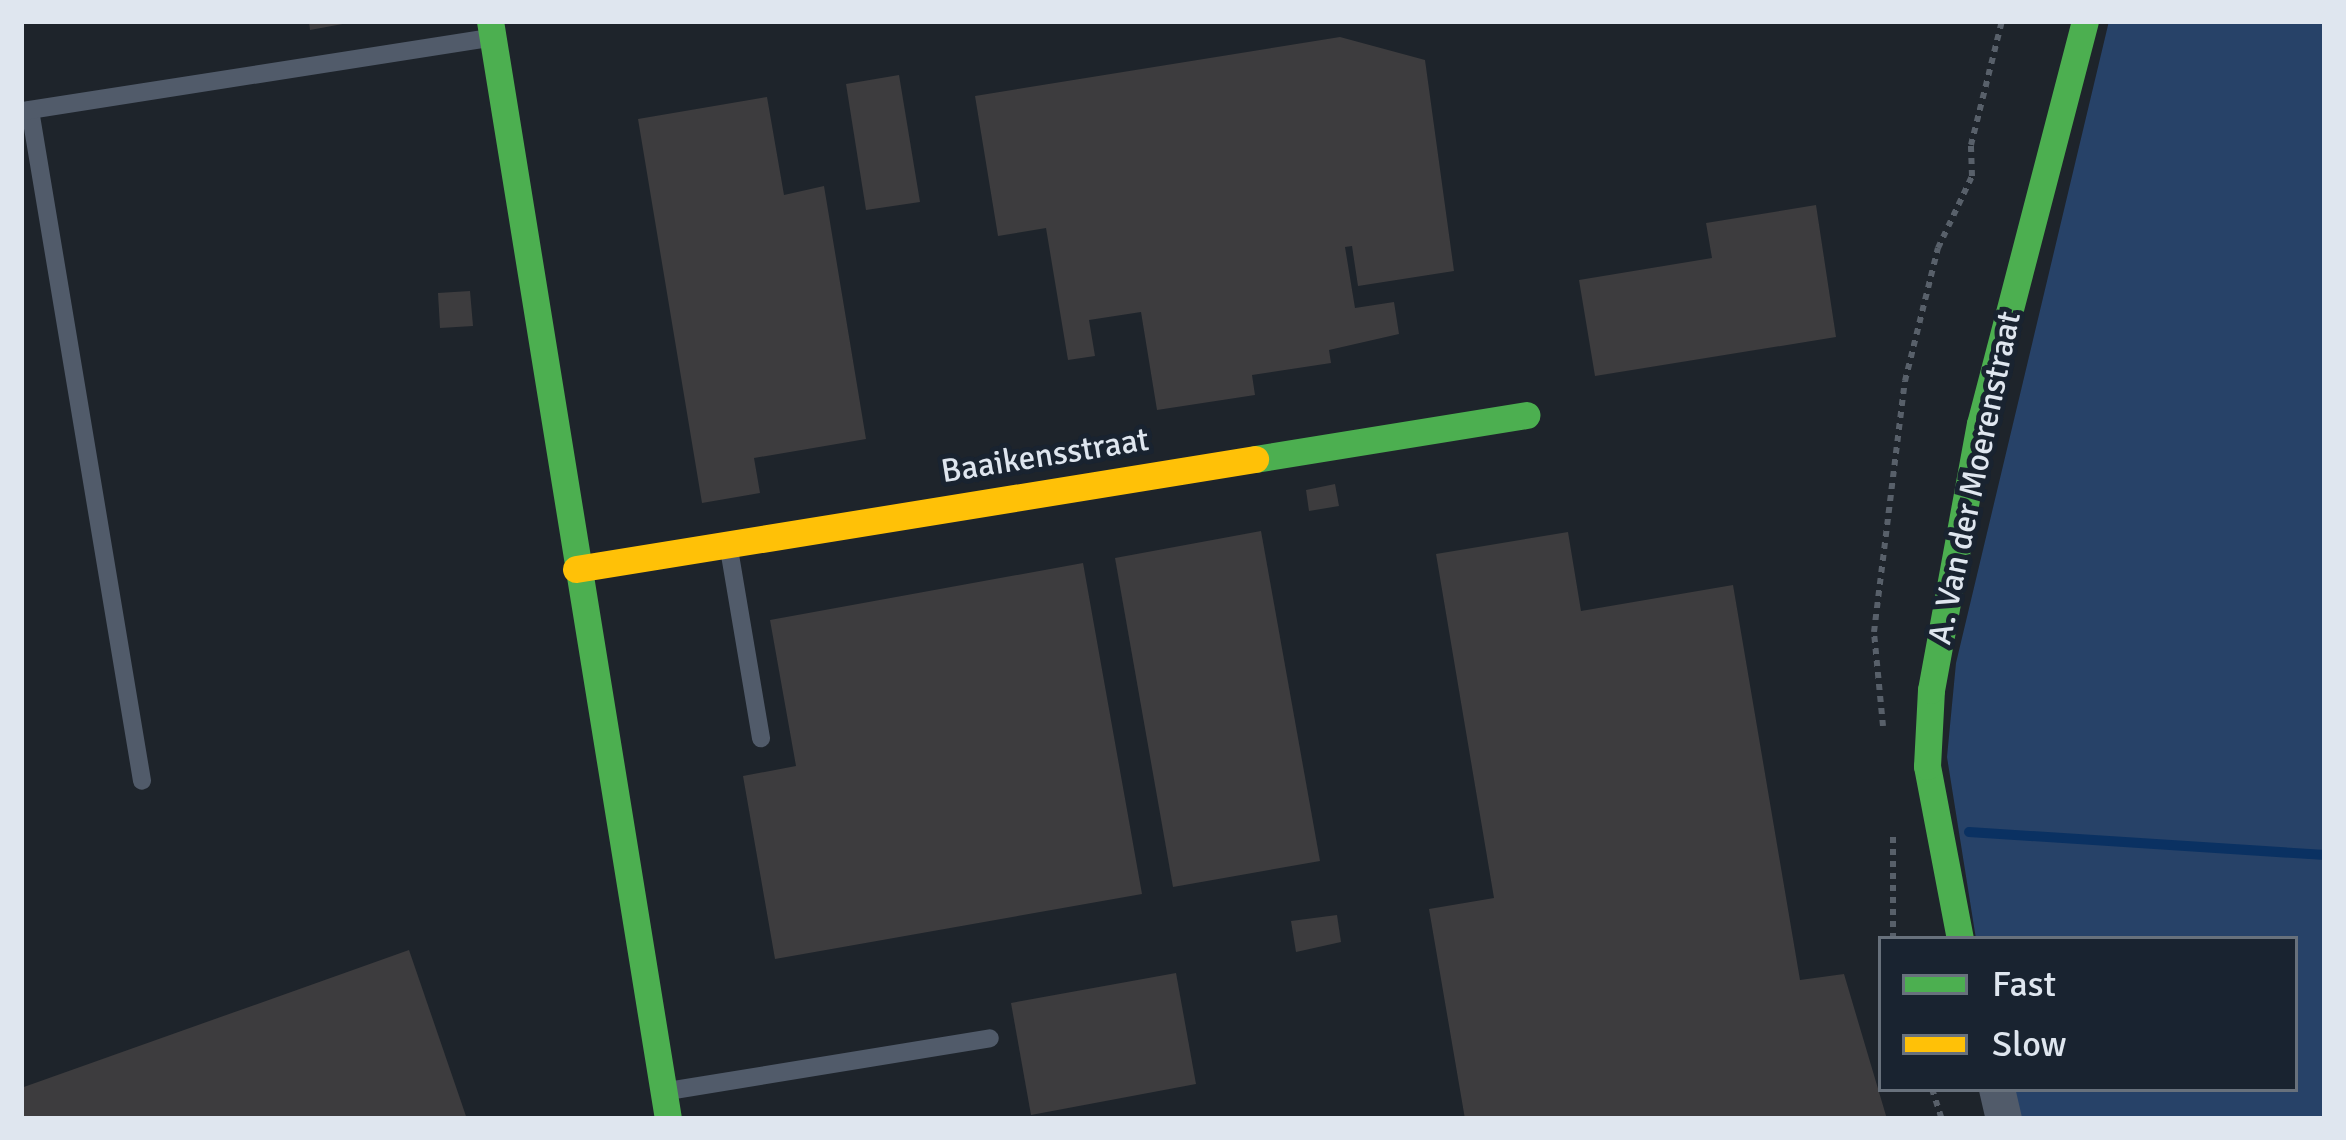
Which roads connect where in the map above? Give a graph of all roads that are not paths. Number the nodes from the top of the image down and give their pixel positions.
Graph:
1 (2085, 21) edge
2 (491, 29) edge
3 (25, 111) edge
4 (1526, 415) dead end
5 (728, 544) junction
6 (576, 569) junction
7 (760, 738) dead end
8 (142, 781) dead end
9 (1959, 936) edge
10 (990, 1039) dead end
11 (666, 1106) edge

1 - 9 street, A. Van der Moerenstraat
2 - 3 lane
2 - 6 street
3 - 8 lane
4 - 5 street, Baaikensstraat
5 - 6 street, Baaikensstraat
5 - 7 lane
6 - 11 street
10 - 11 lane

